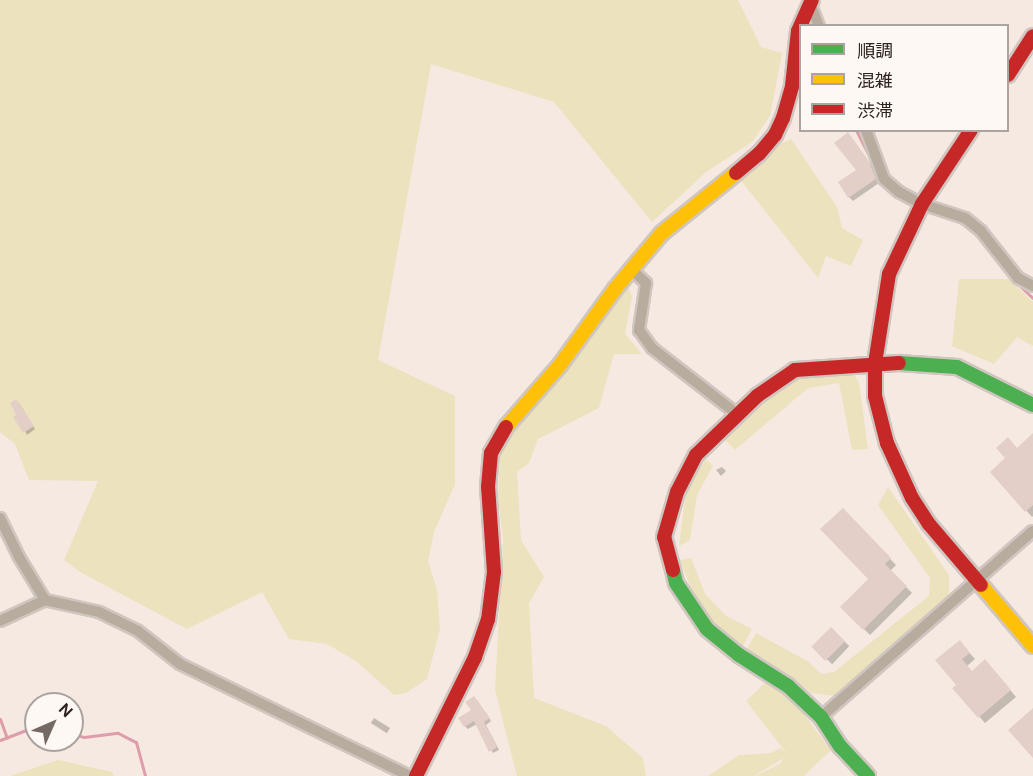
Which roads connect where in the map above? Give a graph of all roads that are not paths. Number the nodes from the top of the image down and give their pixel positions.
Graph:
1 (811, 2) edge
2 (801, 24) edge
3 (818, 24) edge
4 (799, 29) edge
5 (1033, 36) edge
6 (1009, 73) edge
7 (867, 132) edge
8 (970, 132) edge
9 (922, 204) junction
10 (631, 269) junction
11 (1033, 286) edge
12 (875, 363) junction
13 (1033, 405) edge
14 (737, 414) junction
15 (0, 518) edge
16 (1033, 531) edge
17 (977, 581) junction
18 (45, 600) junction
19 (0, 621) edge
20 (1033, 646) edge
21 (821, 717) junction
22 (410, 776) edge
23 (416, 776) edge
24 (868, 776) edge

1 - 2 street
1 - 3 street
4 - 10 street
5 - 6 street
7 - 9 street
8 - 9 street
9 - 11 street
9 - 12 street
10 - 14 street
10 - 23 street
12 - 13 street
12 - 14 street
12 - 17 street
14 - 21 street
15 - 18 street
16 - 17 street
17 - 20 street
17 - 21 street
18 - 19 street
18 - 22 street
21 - 24 street

